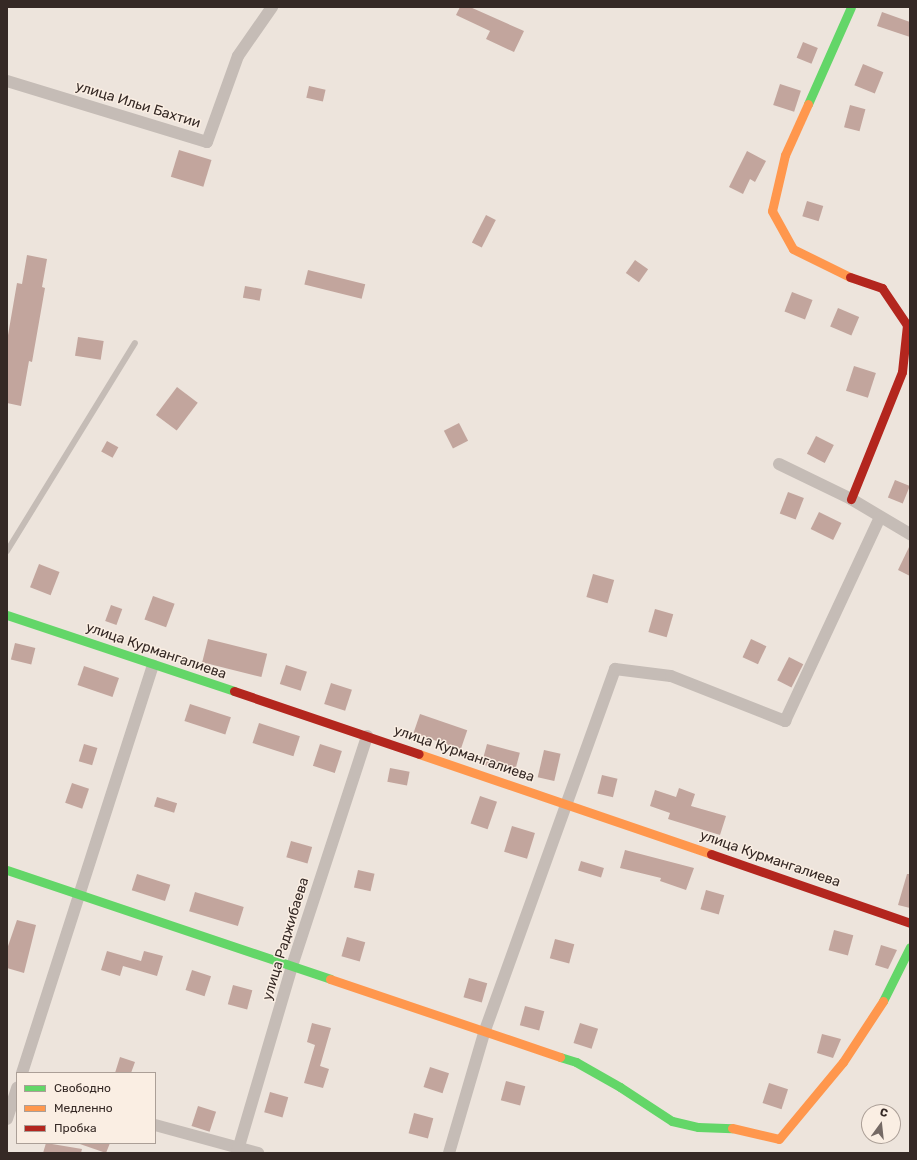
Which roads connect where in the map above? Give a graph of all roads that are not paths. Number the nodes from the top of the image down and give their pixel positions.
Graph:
1 (272, 7) edge
2 (851, 7) edge
3 (7, 81) edge
4 (135, 343) dead end
5 (779, 464) dead end
6 (851, 499) junction
7 (880, 517) junction
8 (910, 534) edge
9 (7, 551) edge
10 (7, 615) edge
11 (153, 666) junction
12 (367, 736) junction
13 (566, 803) junction
14 (7, 870) edge
15 (80, 894) junction
16 (910, 923) edge
17 (910, 947) edge
18 (292, 966) junction
19 (484, 1032) junction
20 (22, 1072) edge
21 (16, 1091) edge
22 (7, 1119) edge
23 (156, 1125) edge
24 (238, 1150) edge
25 (258, 1153) edge
26 (448, 1153) edge

1 - 3 street, улица Ильи Бахтии
2 - 6 street
4 - 9 lane
5 - 6 street
6 - 7 street
7 - 8 street
7 - 13 street
10 - 11 street, улица Курмангалиева
11 - 12 street, улица Курмангалиева
11 - 15 street
12 - 13 street, улица Курмангалиева
12 - 18 street, улица Раджибаева
13 - 16 street, улица Курмангалиева
13 - 19 street
14 - 15 street
15 - 18 street
15 - 20 street
17 - 19 street
18 - 19 street
18 - 24 street, улица Раджибаева
19 - 26 street
21 - 22 street
23 - 24 street
24 - 25 street

